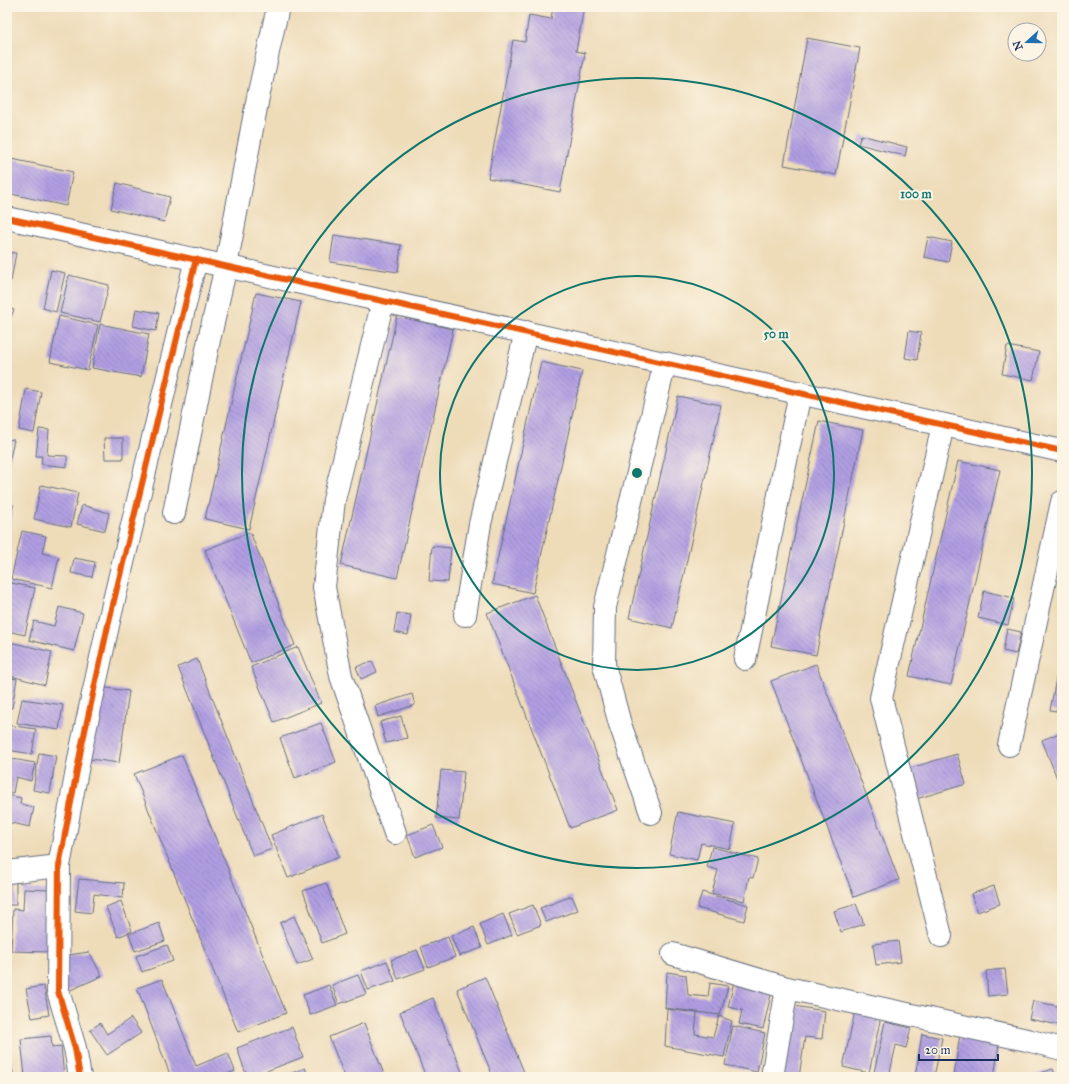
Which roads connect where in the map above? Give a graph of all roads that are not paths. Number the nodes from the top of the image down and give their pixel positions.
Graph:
1 (278, 7) edge
2 (7, 218) edge
3 (196, 259) junction
4 (226, 266) junction
5 (383, 301) junction
6 (526, 332) junction
7 (665, 363) junction
8 (800, 393) junction
9 (943, 425) junction
10 (1062, 451) edge
11 (1062, 502) edge
12 (174, 513) dead end
13 (465, 615) dead end
14 (745, 659) dead end
15 (1009, 745) dead end
16 (651, 813) dead end
17 (395, 833) dead end
18 (60, 866) junction
19 (7, 872) edge
20 (941, 936) dead end
21 (673, 954) dead end
22 (787, 988) junction
23 (1062, 1049) edge
24 (80, 1077) edge
25 (772, 1077) edge

1 - 4 street
2 - 3 street
3 - 4 street
3 - 18 street
4 - 5 street
4 - 12 street
5 - 6 street
5 - 17 street
6 - 7 street
6 - 13 street
7 - 8 street
7 - 16 street
8 - 9 street
8 - 14 street
9 - 10 street
9 - 20 street
11 - 15 street
18 - 19 street
18 - 24 street
21 - 22 street
22 - 23 street
22 - 25 street

